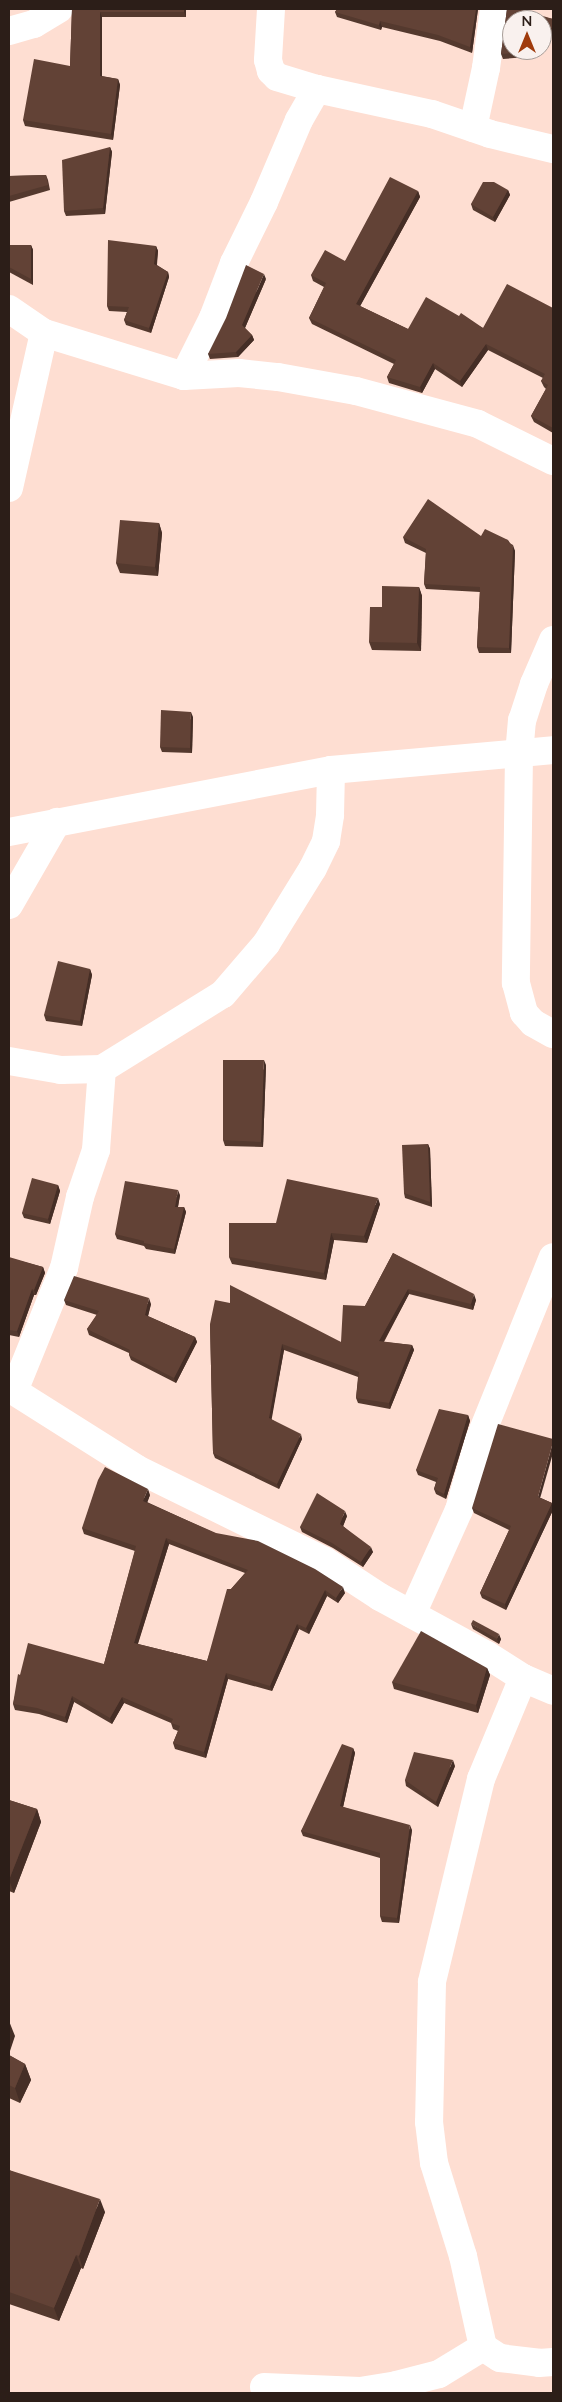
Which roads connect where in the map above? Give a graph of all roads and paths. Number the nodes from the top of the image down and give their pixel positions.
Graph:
1 (60, 9) edge
2 (271, 9) edge
3 (494, 9) edge
4 (9, 31) edge
5 (317, 89) junction
6 (473, 128) junction
7 (553, 149) edge
8 (9, 309) edge
9 (44, 333) junction
10 (184, 376) junction
11 (553, 461) edge
12 (9, 488) edge
13 (553, 640) edge
14 (553, 750) edge
15 (519, 754) junction
16 (331, 770) junction
17 (57, 822) junction
18 (9, 832) edge
19 (9, 904) edge
20 (553, 1034) edge
21 (9, 1061) edge
22 (102, 1069) junction
23 (553, 1258) edge
24 (11, 1390) edge
25 (412, 1614) junction
26 (523, 1678) junction
27 (553, 1691) edge
28 (483, 2347) junction
29 (553, 2362) edge
30 (264, 2388) dead end

1 - 4 street
2 - 5 street
3 - 6 street
5 - 6 street
5 - 10 street
6 - 7 street
8 - 9 street
9 - 10 street
9 - 12 street
10 - 11 street
13 - 15 street
14 - 15 street
15 - 16 street
15 - 20 street
16 - 17 street
16 - 22 street
17 - 18 street
17 - 19 street
21 - 22 street
22 - 24 street
23 - 25 street
24 - 25 street
25 - 26 street
26 - 27 street
26 - 28 street
28 - 29 street
28 - 30 street

